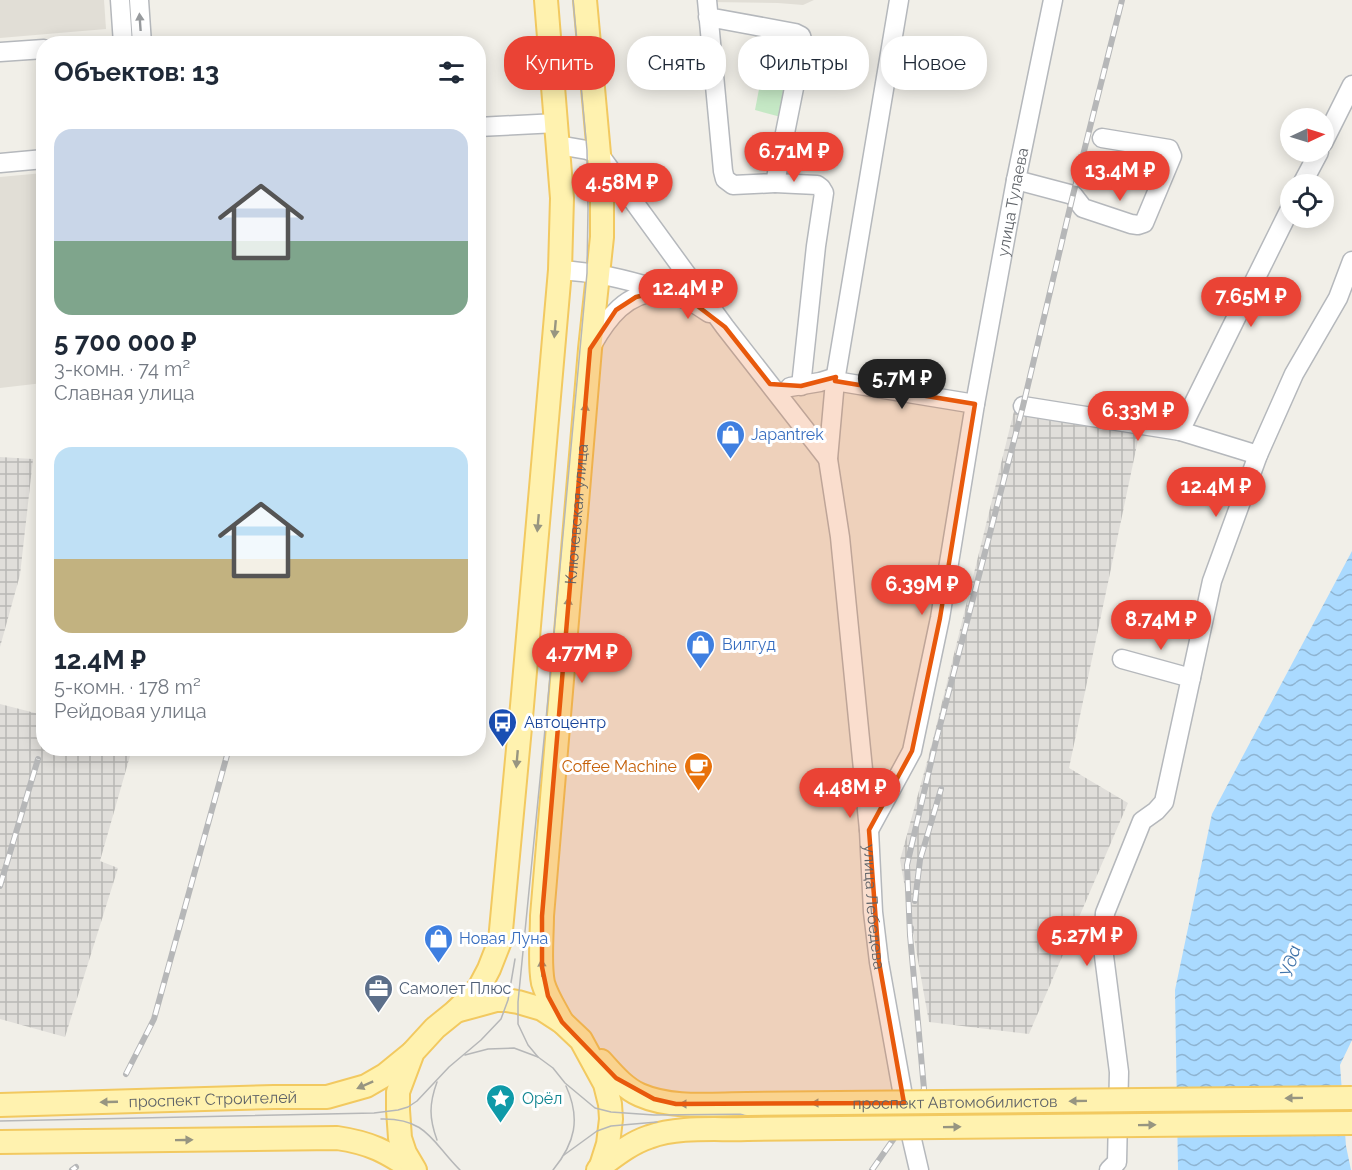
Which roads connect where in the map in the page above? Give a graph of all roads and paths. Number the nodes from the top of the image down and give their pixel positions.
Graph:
1 (120, 0) edge
2 (139, 0) edge
3 (546, 0) edge
4 (585, 0) edge
5 (899, 0) edge
6 (1053, 0) edge
7 (708, 8) edge
8 (122, 36) edge
9 (141, 36) edge
10 (36, 50) edge
11 (0, 52) edge
12 (1352, 85) edge
13 (1334, 121) edge
14 (486, 128) edge
15 (558, 134) junction
16 (1102, 138) dead end
17 (599, 154) junction
18 (36, 160) edge
19 (0, 163) edge
20 (1016, 180) junction
21 (775, 183) junction
22 (1281, 228) edge
23 (1352, 261) edge
24 (560, 270) junction
25 (598, 273) junction
26 (662, 291) junction
27 (725, 327) junction
28 (590, 349) junction
29 (836, 379) junction
30 (770, 384) junction
31 (801, 386) junction
32 (975, 404) junction
33 (1023, 406) dead end
34 (1180, 431) junction
35 (1258, 455) junction
36 (828, 459) junction
37 (1122, 658) dead end
38 (1191, 678) junction
39 (869, 830) junction
40 (456, 1011) junction
41 (562, 1022) junction
42 (581, 1040) junction
43 (413, 1052) junction
44 (1352, 1098) edge
45 (0, 1105) edge
46 (1352, 1123) edge
47 (0, 1142) edge
48 (1113, 1166) edge
49 (599, 1168) edge
50 (415, 1170) edge
51 (919, 1170) edge

1 - 8 street
9 -> 2 street
3 - 15 main road
4 - 17 main road, Ключевская улица
5 - 29 street, улица Лебедева
6 - 20 street, улица Тулаева
7 - 21 street
7 - 21 street
10 - 11 street
12 - 13 street
14 - 15 street
15 - 17 street
15 - 24 main road
16 - 20 street
17 - 25 main road, Ключевская улица
17 - 27 street
18 - 19 street
20 - 32 street, улица Тулаева
21 - 31 street
22 - 34 street
23 - 35 street
24 - 25 street
24 -> 40 main road
25 - 26 street
25 - 28 main road, Ключевская улица
26 - 27 street
26 - 28 street
27 - 30 street
41 -> 28 main road, Ключевская улица
29 - 31 street
29 - 32 street
29 - 36 street, улица Лебедева
30 - 31 street
30 - 36 street
32 - 39 street, улица Тулаева
33 - 34 street
34 - 35 street
35 - 38 street
36 - 39 street, улица Лебедева
37 - 38 street
38 - 48 street
39 - 51 street, улица Лебедева
40 - 41 main road
40 - 43 main road
41 - 42 main road
44 -> 42 main road, проспект Автомобилистов, bridge
42 - 49 main road
43 -> 45 main road, проспект Строителей
43 - 50 main road
49 -> 46 main road, проспект Автомобилистов, bridge
47 -> 50 main road

